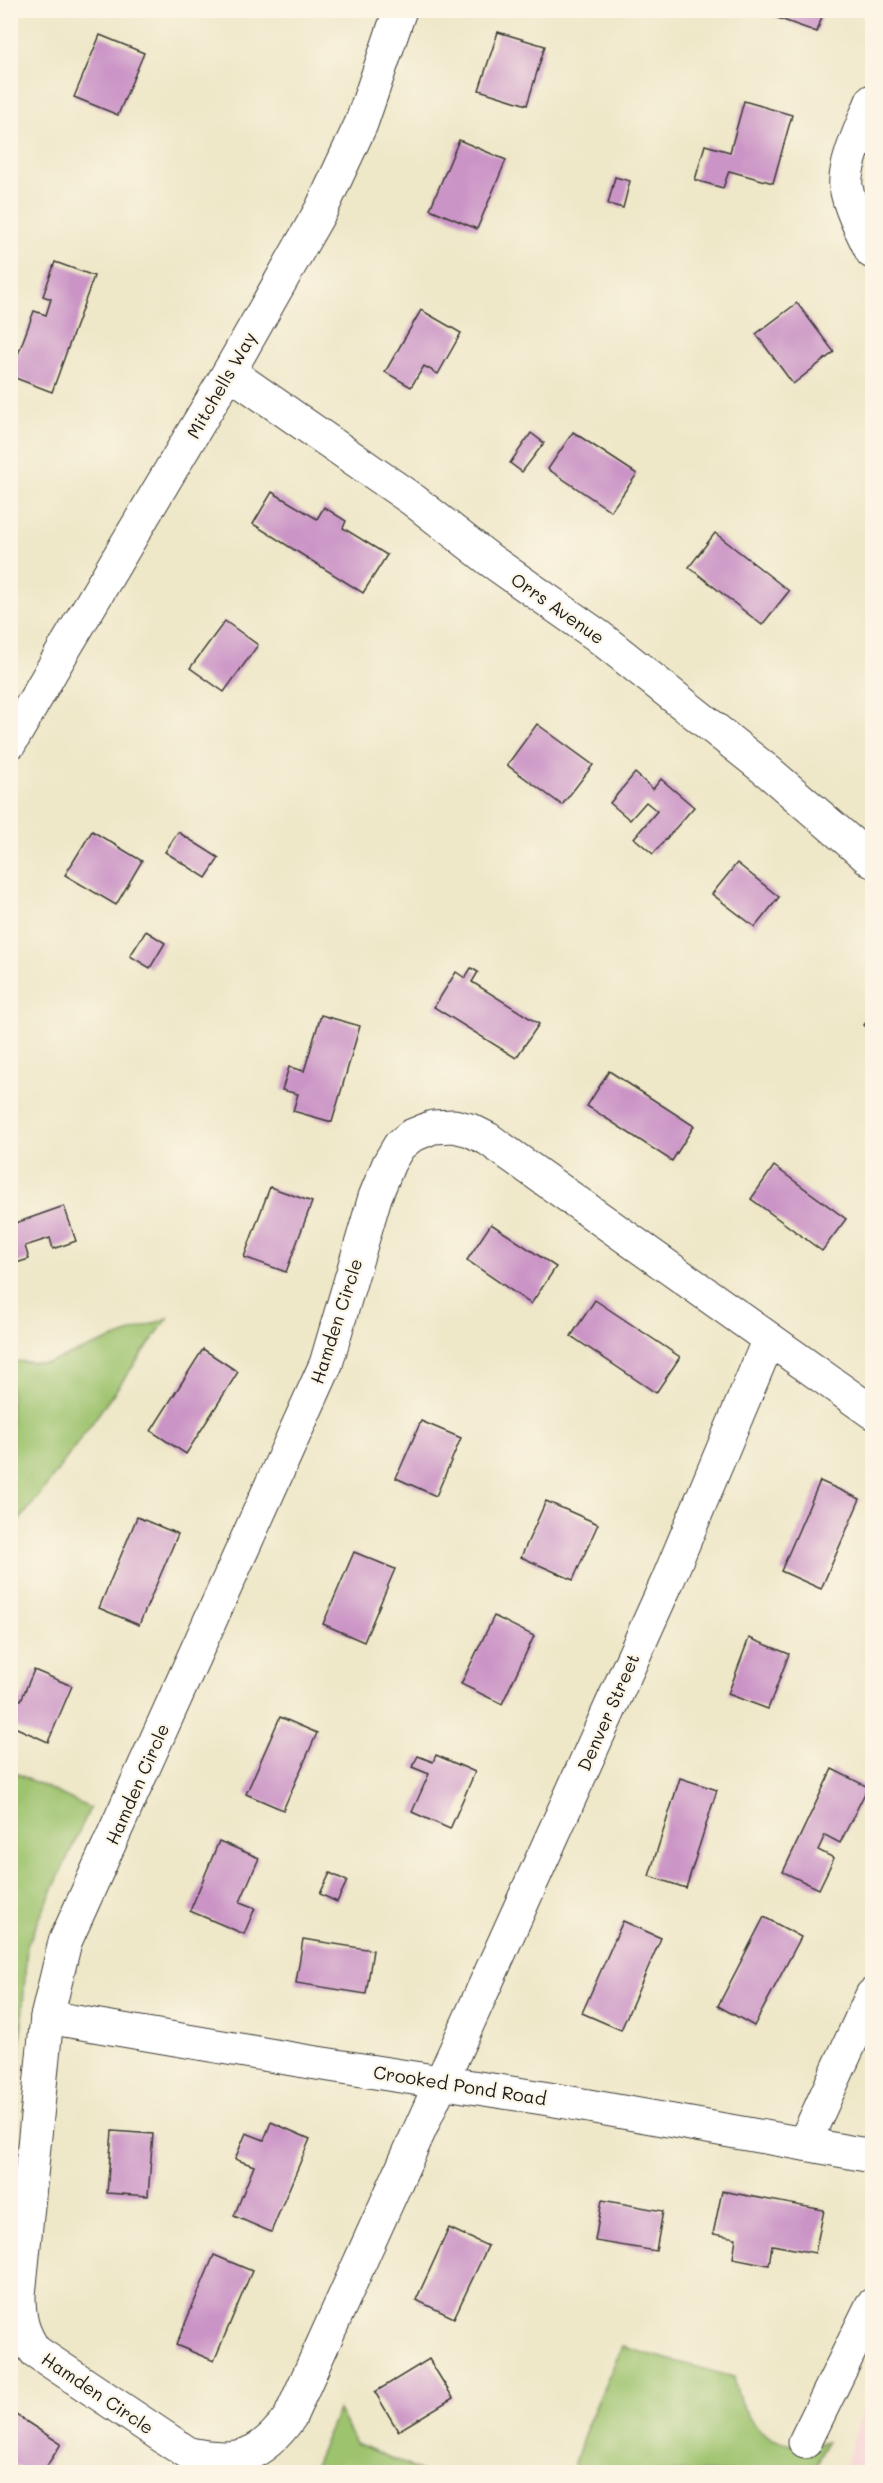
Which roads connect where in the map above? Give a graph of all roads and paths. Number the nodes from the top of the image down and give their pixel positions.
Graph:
1 (400, 10) edge
2 (873, 101) edge
3 (873, 252) edge
4 (229, 372) junction
5 (10, 743) edge
6 (873, 861) edge
7 (769, 1339) junction
8 (873, 1412) edge
9 (873, 1995) edge
10 (47, 2017) junction
11 (439, 2082) junction
12 (804, 2144) junction
13 (873, 2156) edge
14 (873, 2305) edge
15 (805, 2442) dead end

1 - 4 street, Mitchells Way
2 - 3 street
4 - 5 street, Mitchells Way
4 - 6 street, Orrs Avenue
7 - 8 street, Hamden Circle
7 - 10 street, Hamden Circle
7 - 11 street, Denver Street
9 - 12 street
10 - 11 street, Crooked Pond Road
10 - 11 street, Hamden Circle
11 - 12 street, Crooked Pond Road
12 - 13 street, Crooked Pond Road
14 - 15 street

